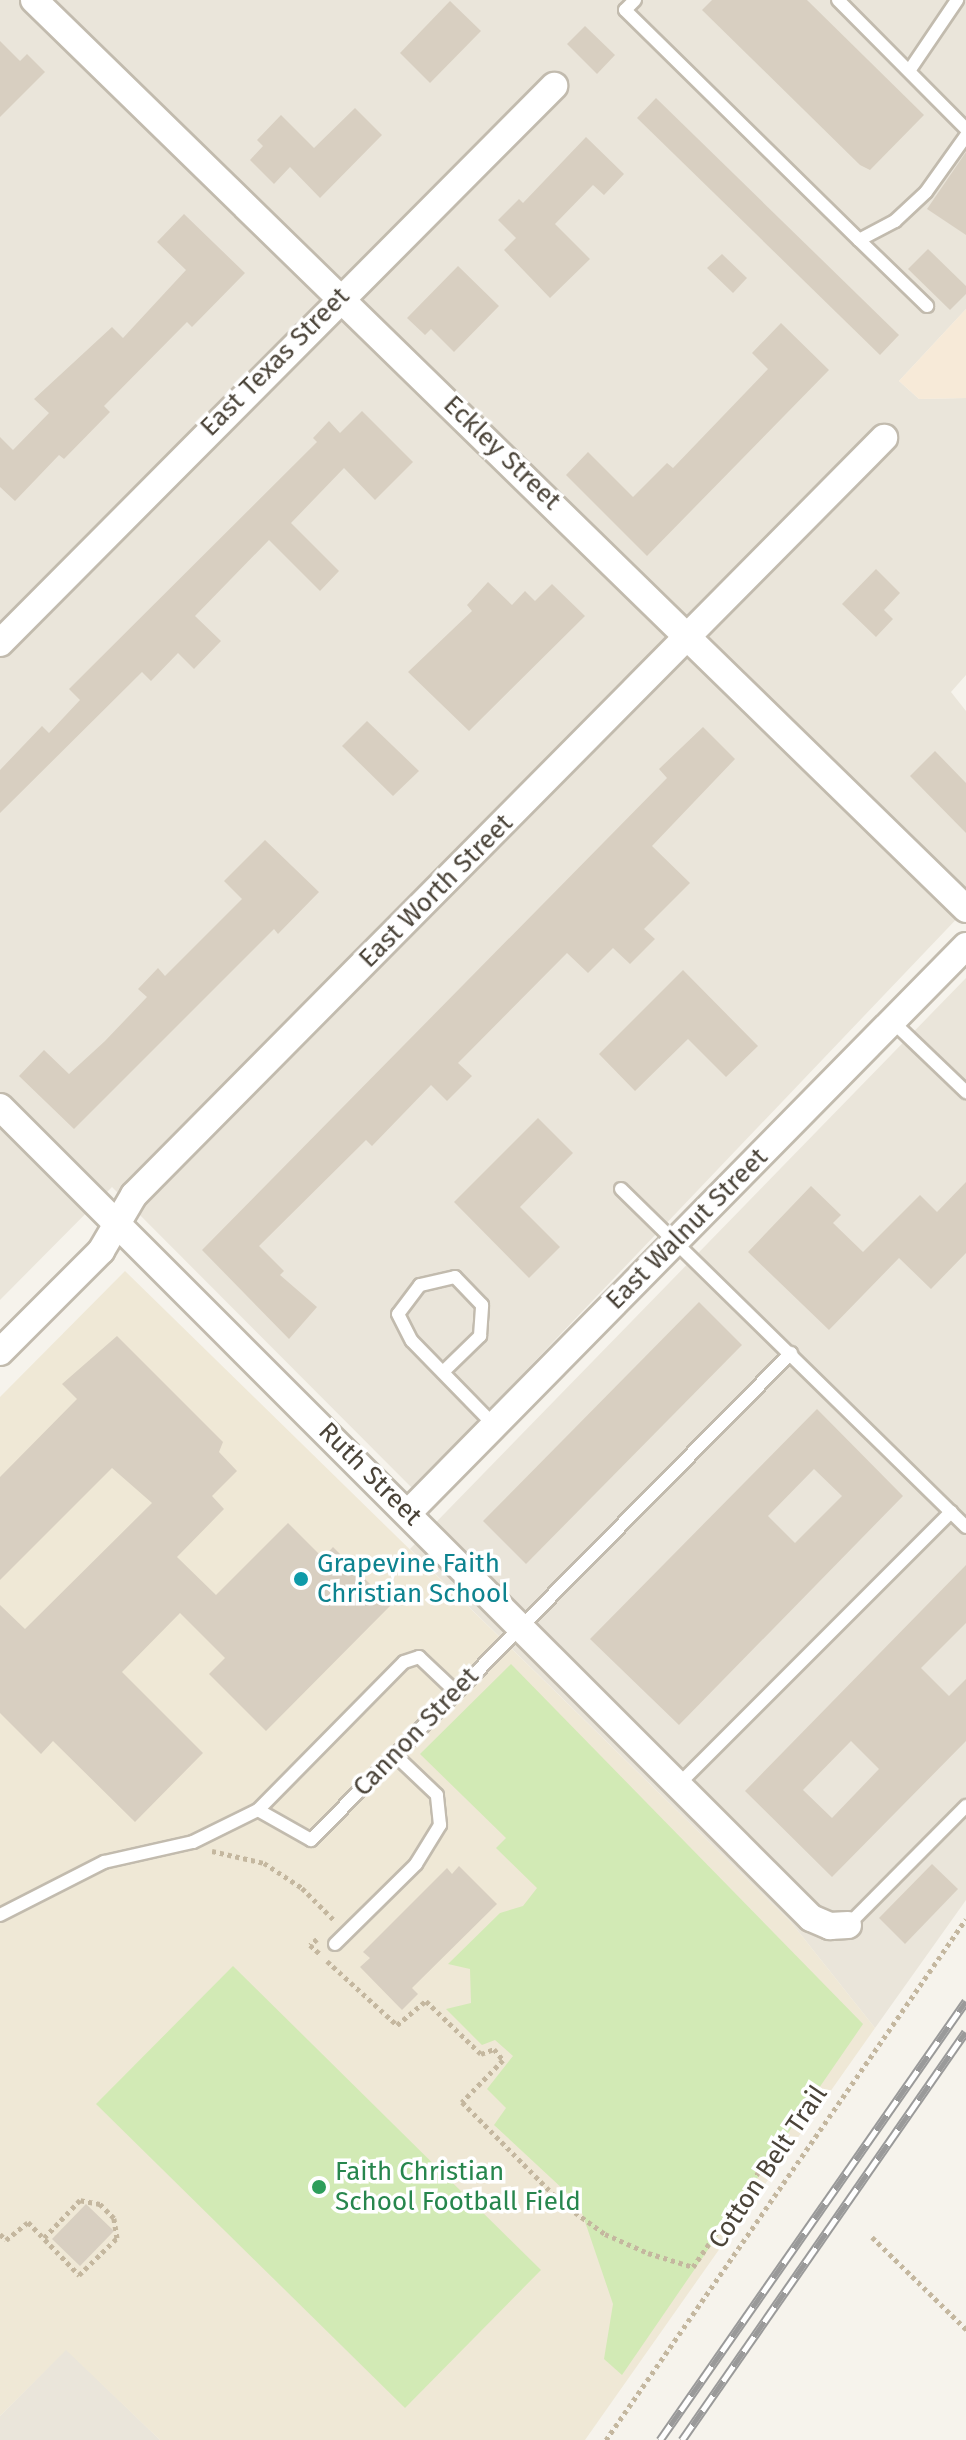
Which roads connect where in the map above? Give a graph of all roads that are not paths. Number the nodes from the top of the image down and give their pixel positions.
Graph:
1 (34, 0) edge
2 (614, 0) edge
3 (635, 0) edge
4 (957, 0) edge
5 (842, 1) edge
6 (625, 10) junction
7 (909, 71) junction
8 (554, 86) dead end
9 (966, 129) edge
10 (966, 136) edge
11 (859, 240) junction
12 (339, 296) junction
13 (927, 306) dead end
14 (884, 438) dead end
15 (688, 637) junction
16 (0, 643) edge
17 (966, 909) edge
18 (966, 946) edge
19 (892, 1021) junction
20 (966, 1092) edge
21 (0, 1107) edge
22 (621, 1189) dead end
23 (117, 1224) junction
24 (676, 1239) junction
25 (0, 1352) edge
26 (791, 1353) junction
27 (443, 1372) junction
28 (494, 1425) junction
29 (409, 1512) junction
30 (951, 1512) junction
31 (966, 1527) edge
32 (521, 1624) junction
33 (455, 1691) junction
34 (394, 1754) junction
35 (679, 1784) junction
36 (966, 1806) edge
37 (258, 1810) junction
38 (0, 1915) edge
39 (848, 1925) joint
40 (335, 1944) dead end

1 - 12 street, Eckley Street
2 - 6 lane
3 - 6 lane
4 - 7 lane
5 - 7 lane
6 - 11 lane
7 - 9 lane
8 - 12 street, East Texas Street
10 - 11 lane
11 - 13 lane
12 - 15 street, Eckley Street
12 - 16 street, East Texas Street
14 - 15 street, East Worth Street
15 - 17 street, Eckley Street
15 - 23 street, East Worth Street
18 - 19 street, East Walnut Street
19 - 20 lane
19 - 24 street, East Walnut Street
21 - 23 street, Ruth Street
22 - 24 lane
23 - 25 street, East Worth Street
23 - 29 street, Ruth Street
24 - 26 lane
24 - 28 street, East Walnut Street
26 - 30 lane
26 - 32 lane, Cannon Street
27 - 27 lane
27 - 28 lane
28 - 29 street, East Walnut Street
29 - 32 street, Ruth Street
30 - 31 lane
30 - 35 lane
32 - 33 lane, Cannon Street
32 - 35 street, Ruth Street
33 - 34 lane, Cannon Street
33 - 37 lane
34 - 37 lane, Cannon Street
34 - 40 lane
35 - 39 street, Ruth Street
36 - 39 lane
37 - 38 lane

